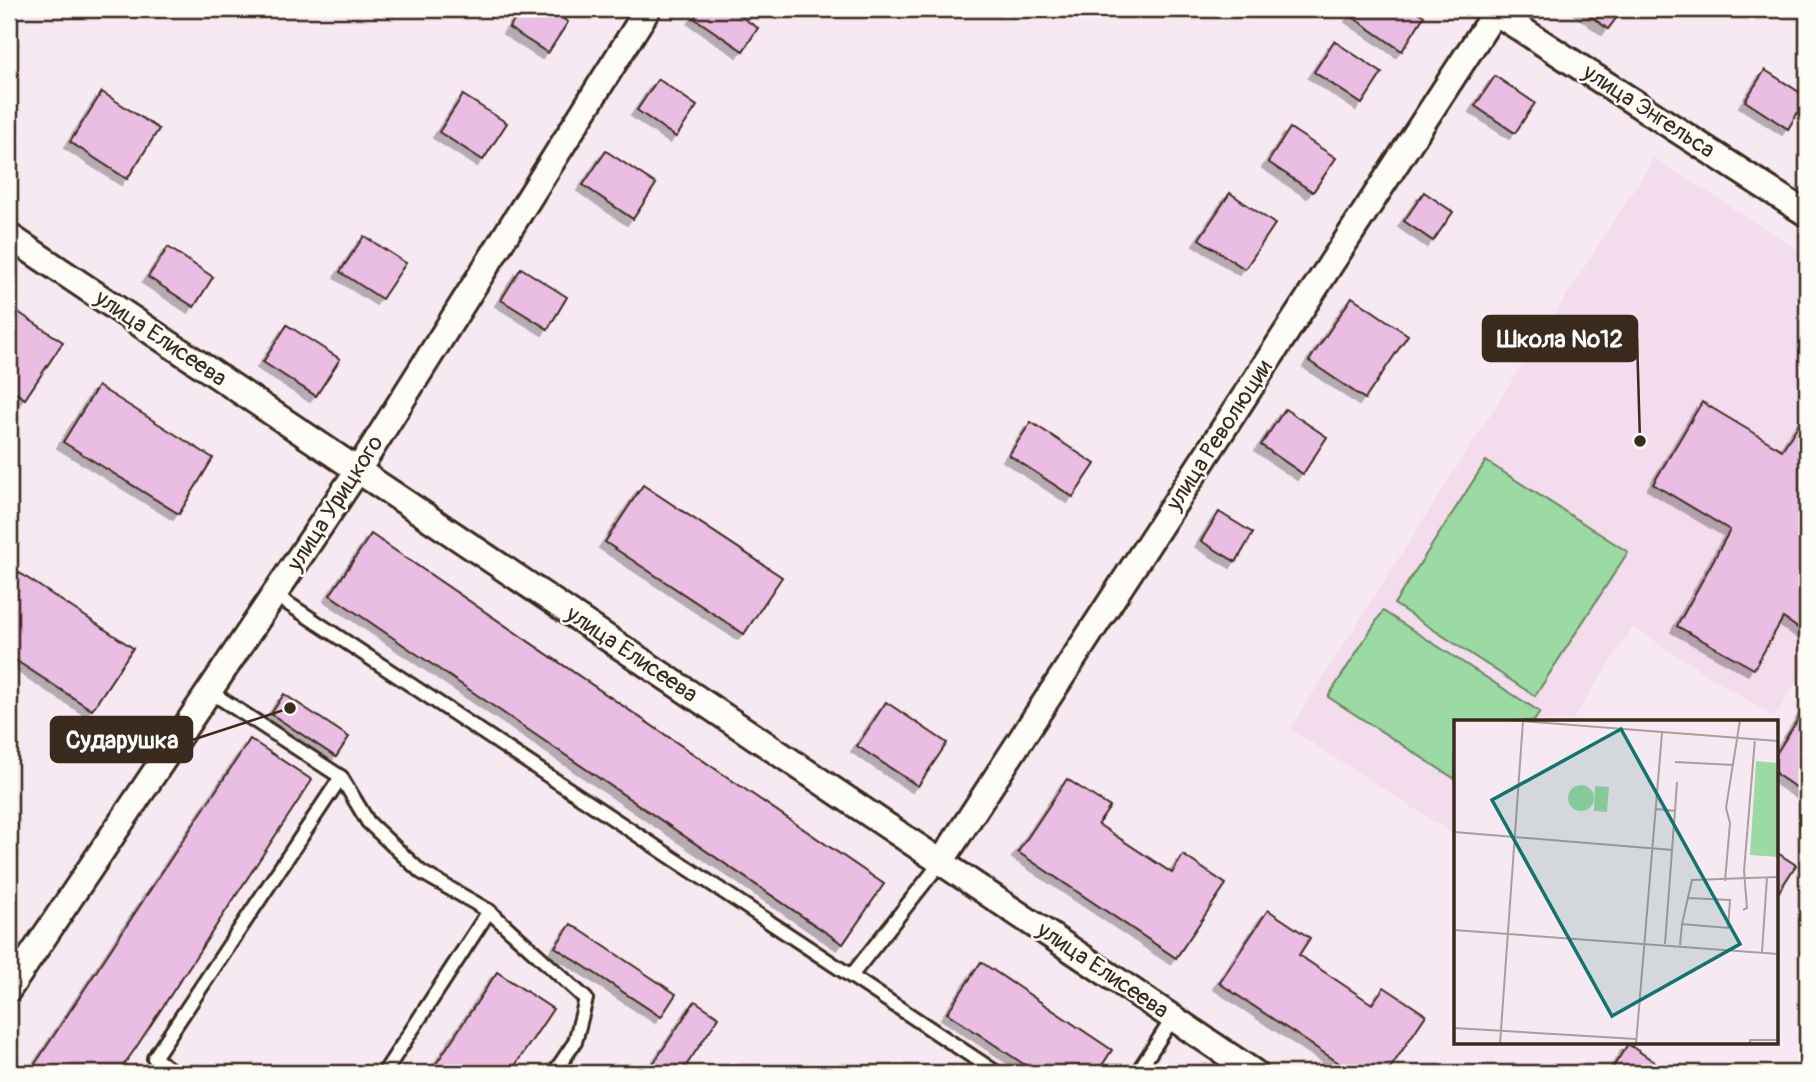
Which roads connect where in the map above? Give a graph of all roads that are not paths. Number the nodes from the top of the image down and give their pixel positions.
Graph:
1 (648, 9) edge
2 (1494, 10) edge
3 (1807, 214) edge
4 (9, 236) edge
5 (358, 470) junction
6 (275, 595) junction
7 (209, 691) junction
8 (341, 777) junction
9 (941, 862) junction
10 (489, 911) junction
11 (850, 976) junction
12 (9, 989) edge
13 (1173, 1018) junction
14 (175, 1073) edge
15 (384, 1073) edge
16 (554, 1073) edge
17 (997, 1073) edge
18 (1137, 1073) edge
19 (1255, 1073) edge

1 - 5 street, улица Урицкого
2 - 3 street, улица Энгельса
2 - 9 street, улица Революции
4 - 5 street, улица Елисеева
5 - 6 street, улица Урицкого
5 - 9 street, улица Елисеева
6 - 7 street, улица Урицкого
6 - 11 lane
7 - 8 lane
7 - 12 street, улица Урицкого
8 - 10 lane
8 - 14 lane
9 - 11 lane
9 - 13 street, улица Елисеева
10 - 15 lane
10 - 16 lane
11 - 17 lane
13 - 18 lane
13 - 19 street, улица Елисеева

